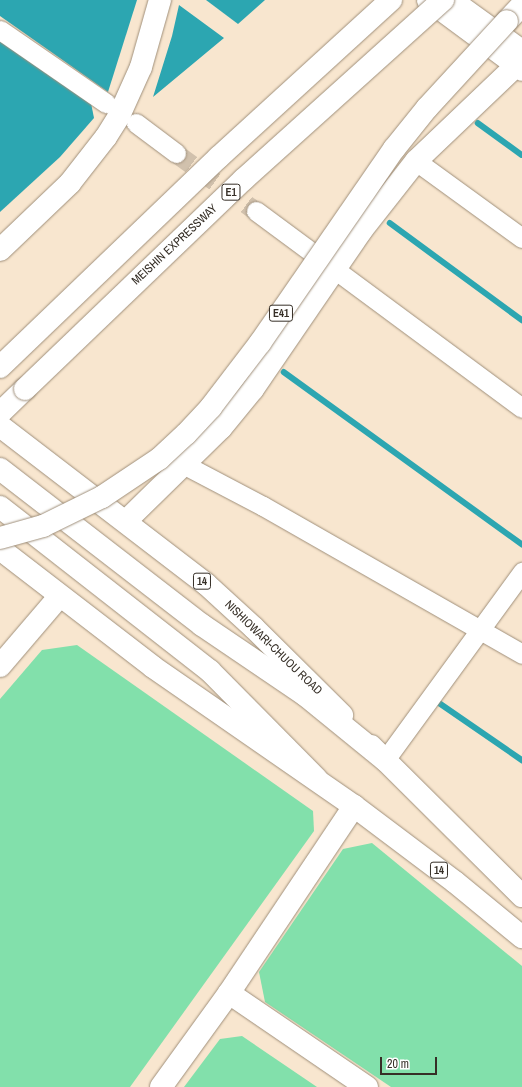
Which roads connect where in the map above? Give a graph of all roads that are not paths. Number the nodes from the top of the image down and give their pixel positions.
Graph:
1 (160, 0) edge
2 (391, 0) edge
3 (426, 0) edge
4 (443, 0) edge
5 (454, 0) edge
6 (522, 5) edge
7 (0, 30) edge
8 (520, 61) edge
9 (106, 103) dead end
10 (136, 123) dead end
11 (176, 153) tunnel mouth
12 (416, 161) junction
13 (256, 211) tunnel mouth
14 (522, 238) edge
15 (0, 250) edge
16 (334, 270) junction
17 (0, 367) edge
18 (522, 408) edge
19 (0, 413) edge
20 (0, 426) edge
21 (183, 464) junction
22 (0, 469) edge
23 (0, 508) edge
24 (126, 521) junction
25 (0, 538) edge
26 (0, 549) edge
27 (522, 572) edge
28 (59, 596) junction
29 (479, 630) junction
30 (522, 654) edge
31 (0, 666) edge
32 (385, 760) junction
33 (316, 778) junction
34 (354, 806) junction
35 (522, 896) edge
36 (522, 937) edge
37 (230, 993) junction
38 (161, 1087) edge
39 (367, 1087) edge

1 - 15 main road
2 - 17 main road, bridge
3 - 8 street
4 - 19 main road, MEISHIN EXPRESSWAY / E1, bridge
5 - 8 street
6 - 25 main road, E41, bridge
7 - 9 street
8 - 12 main road
10 - 11 street
12 - 14 street
12 - 16 main road
13 - 16 street
16 - 18 street
16 - 21 main road
20 - 24 main road, NISHIOWARI-CHUOU ROAD / 14
21 - 24 main road
21 - 29 street
22 - 32 main road
23 - 33 main road
24 - 32 main road, NISHIOWARI-CHUOU ROAD / 14
26 - 28 main road, 14
27 - 29 street
28 - 31 main road
28 - 33 main road, 14
29 - 30 street
29 - 32 street
32 - 35 main road, NISHIOWARI-CHUOU ROAD / 14
33 - 34 main road, 14
34 - 36 main road, 14
34 - 37 main road
37 - 38 main road
37 - 39 main road

